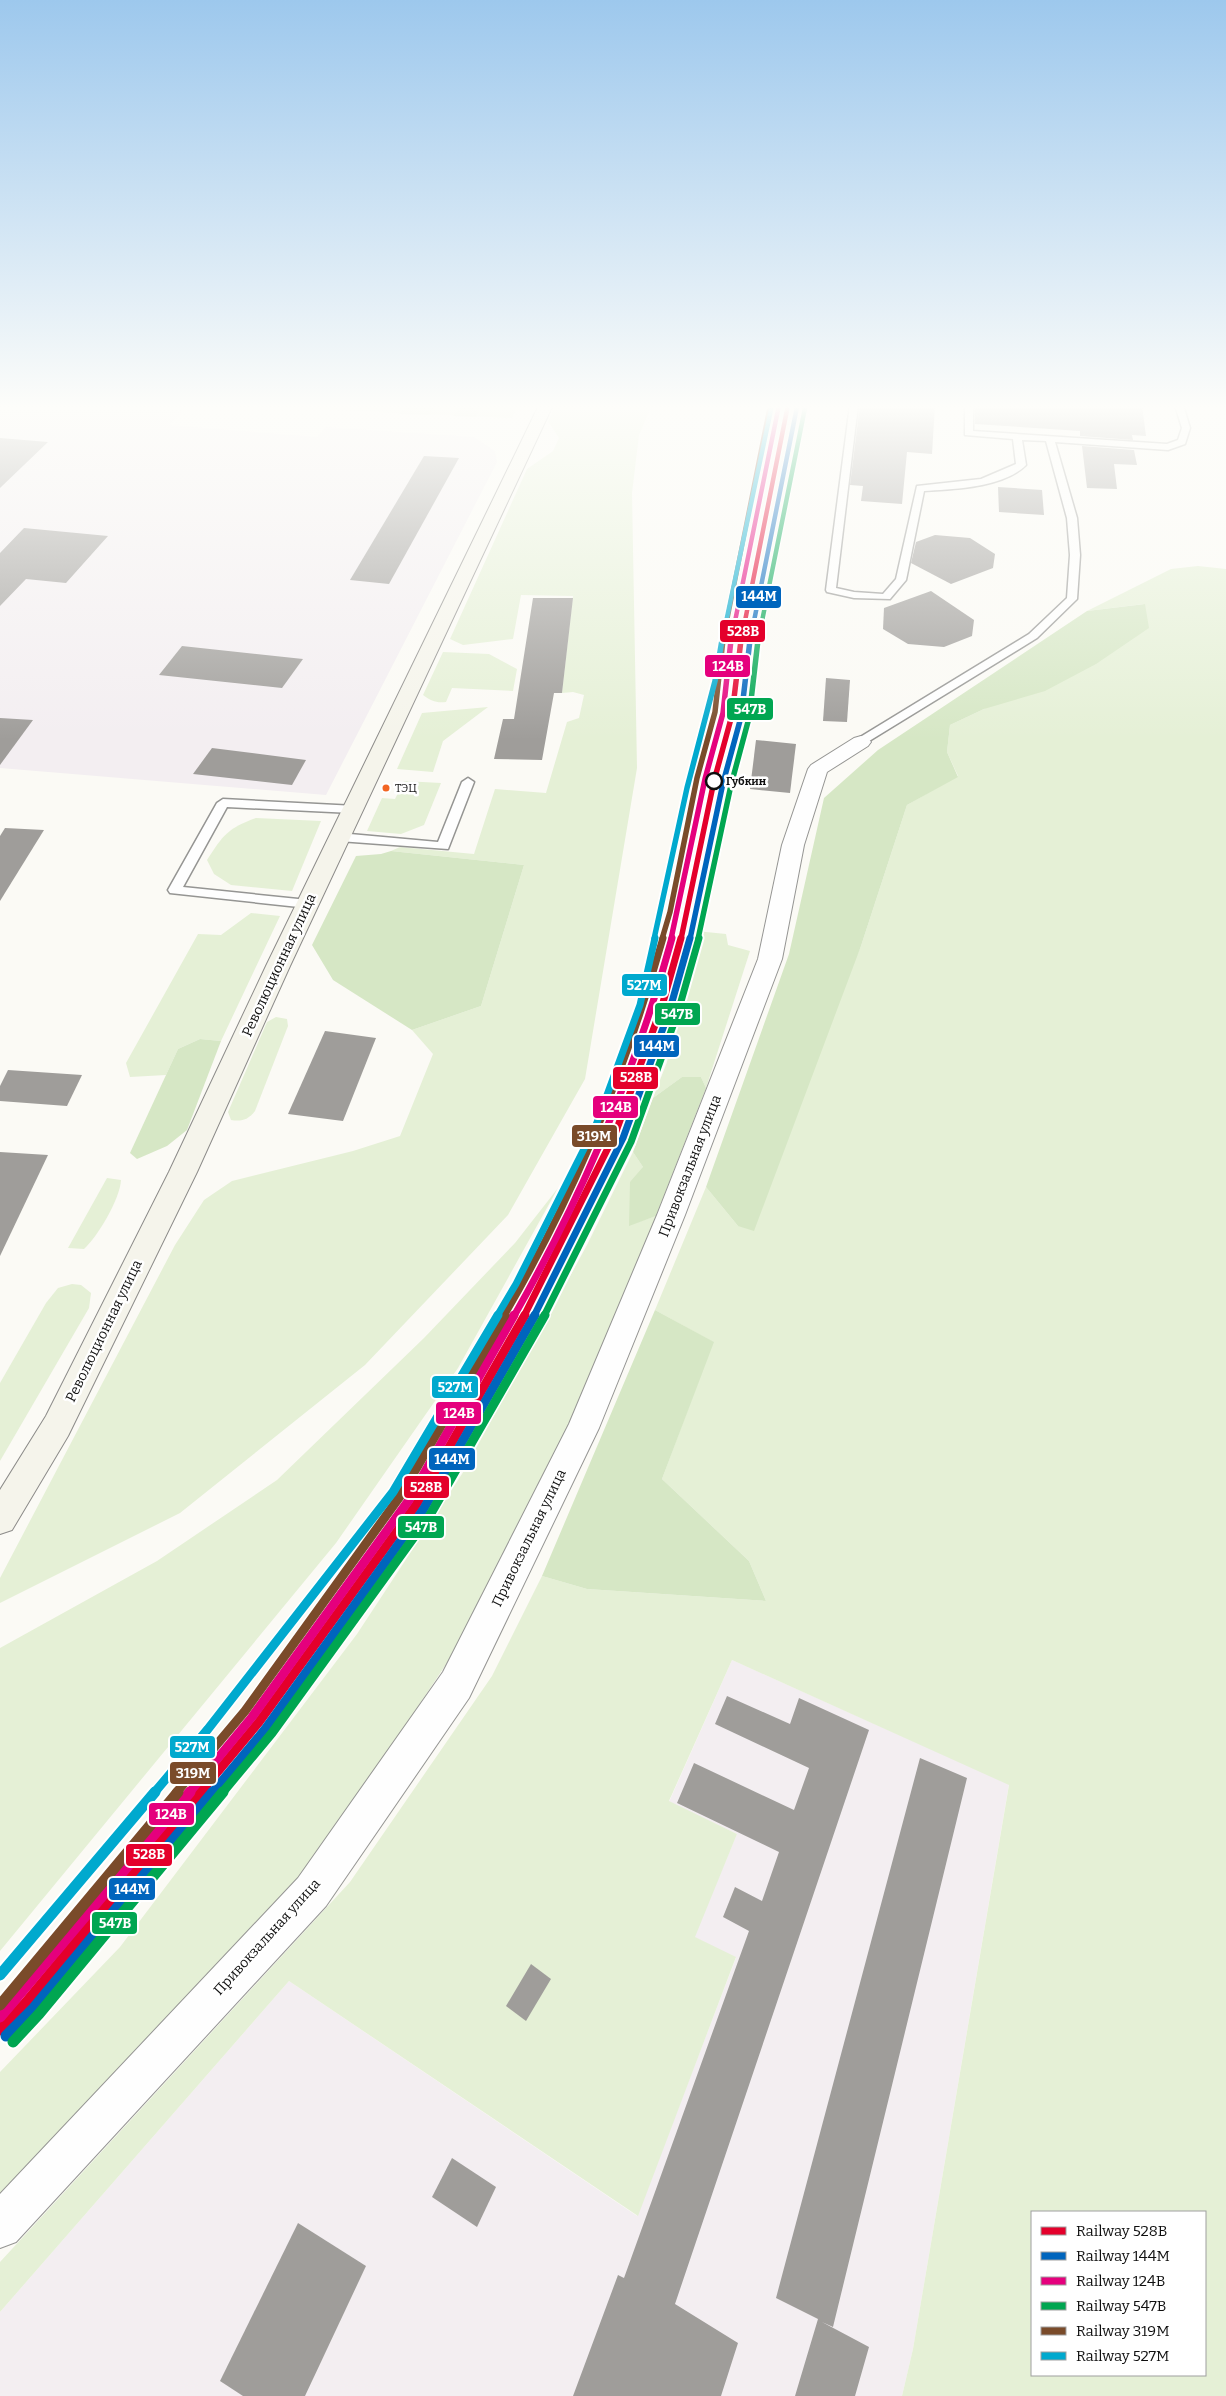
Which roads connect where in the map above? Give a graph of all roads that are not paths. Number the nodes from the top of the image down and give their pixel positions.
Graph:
1 (492, 517) edge
2 (840, 517) edge
3 (914, 517) edge
4 (1072, 517) edge
5 (861, 742) joint
6 (468, 782) dead end
7 (352, 809) junction
8 (339, 837) junction
9 (308, 904) junction
10 (0, 1519) edge
11 (0, 2226) edge

1 - 7 street, Революционная улица
2 - 3 lane
4 - 5 lane
5 - 11 street, Привокзальная улица
6 - 8 lane
7 - 8 street, Революционная улица
7 - 9 lane
8 - 9 street, Революционная улица
9 - 10 street, Революционная улица

